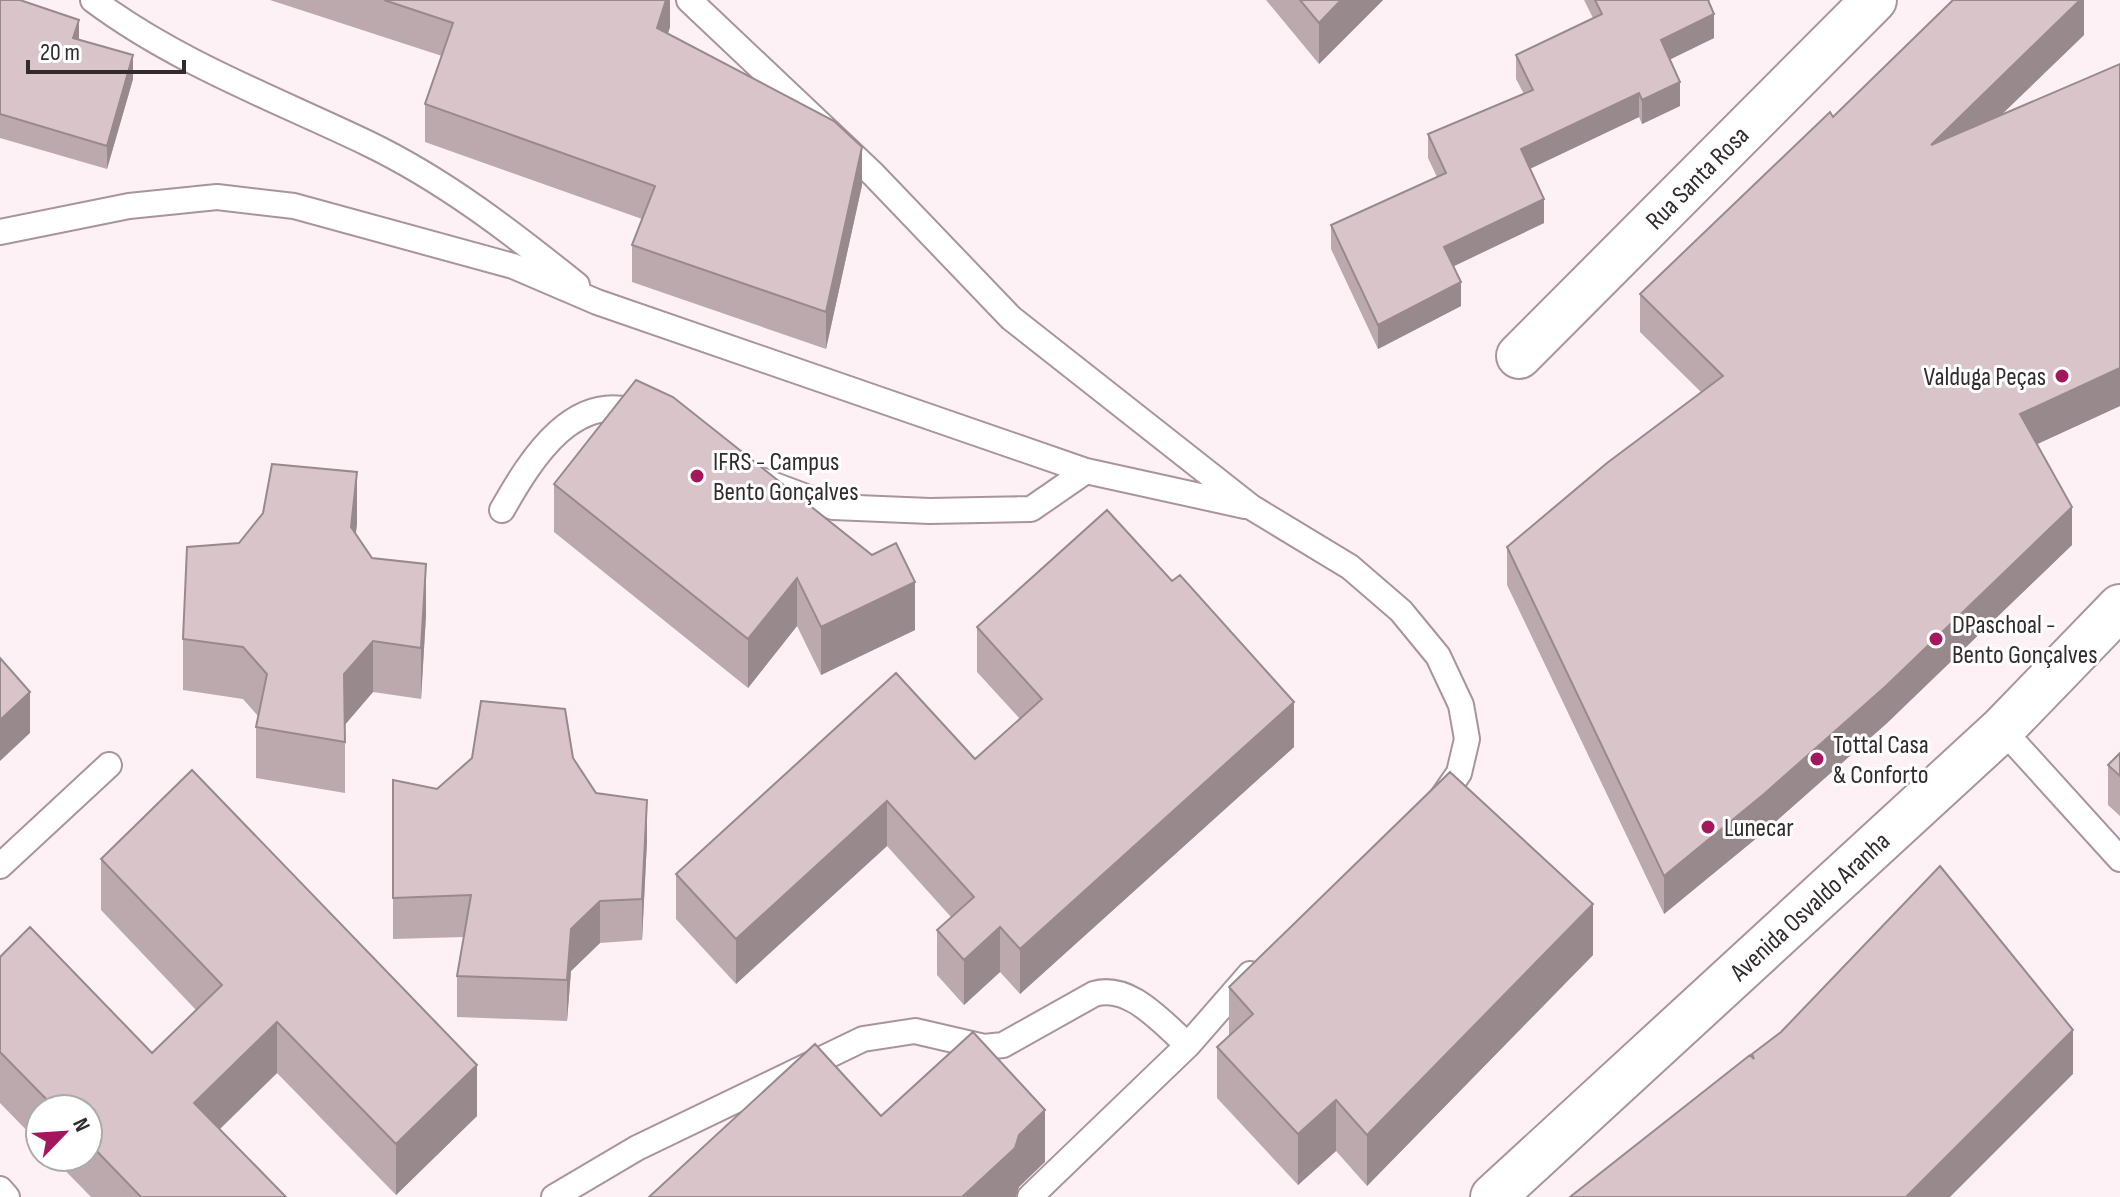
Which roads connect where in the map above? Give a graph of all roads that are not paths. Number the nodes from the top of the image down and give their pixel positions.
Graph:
1 (93, 0) edge
2 (689, 0) edge
3 (1874, 0) edge
4 (0, 232) edge
5 (597, 302) junction
6 (1519, 356) dead end
7 (666, 425) edge
8 (738, 468) edge
9 (1086, 471) junction
10 (1251, 507) junction
11 (502, 510) dead end
12 (2120, 607) edge
13 (2002, 729) junction
14 (109, 765) dead end
15 (1423, 817) edge
16 (2120, 859) edge
17 (0, 866) edge
18 (1261, 962) edge
19 (1188, 1045) junction
20 (0, 1189) edge
21 (7, 1197) edge
22 (554, 1197) edge
23 (1030, 1197) edge
24 (1493, 1197) edge

1 - 5 lane
2 - 10 lane
3 - 6 main road, Rua Santa Rosa
4 - 5 lane
5 - 9 lane
7 - 11 lane
8 - 9 lane
9 - 10 lane
10 - 15 lane
12 - 13 main road, Avenida Osvaldo Aranha
13 - 16 lane
13 - 24 main road, Avenida Osvaldo Aranha
14 - 17 lane
18 - 19 lane
19 - 22 lane
19 - 23 lane
20 - 21 lane

